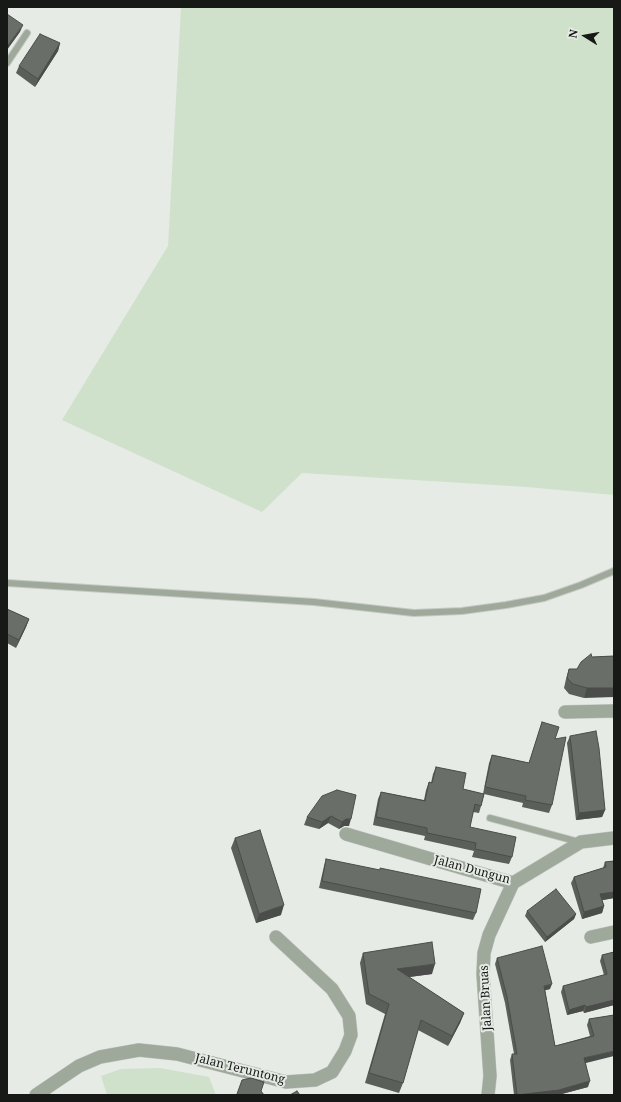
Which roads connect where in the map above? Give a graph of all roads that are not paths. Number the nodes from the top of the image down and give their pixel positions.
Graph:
1 (27, 33) dead end
2 (7, 63) edge
3 (614, 571) edge
4 (7, 583) edge
5 (614, 711) edge
6 (565, 712) dead end
7 (490, 818) dead end
8 (346, 834) dead end
9 (614, 838) edge
10 (581, 842) junction
11 (513, 883) junction
12 (614, 932) edge
13 (276, 937) dead end
14 (591, 938) dead end
15 (36, 1095) edge
16 (488, 1095) edge

1 - 2 lane
3 - 4 lane
5 - 6 street
7 - 10 lane
8 - 11 street, Jalan Dungun
9 - 10 street, Jalan Dungun
10 - 11 street, Jalan Dungun
11 - 16 street, Jalan Bruas
12 - 14 street
13 - 15 street, Jalan Teruntong

